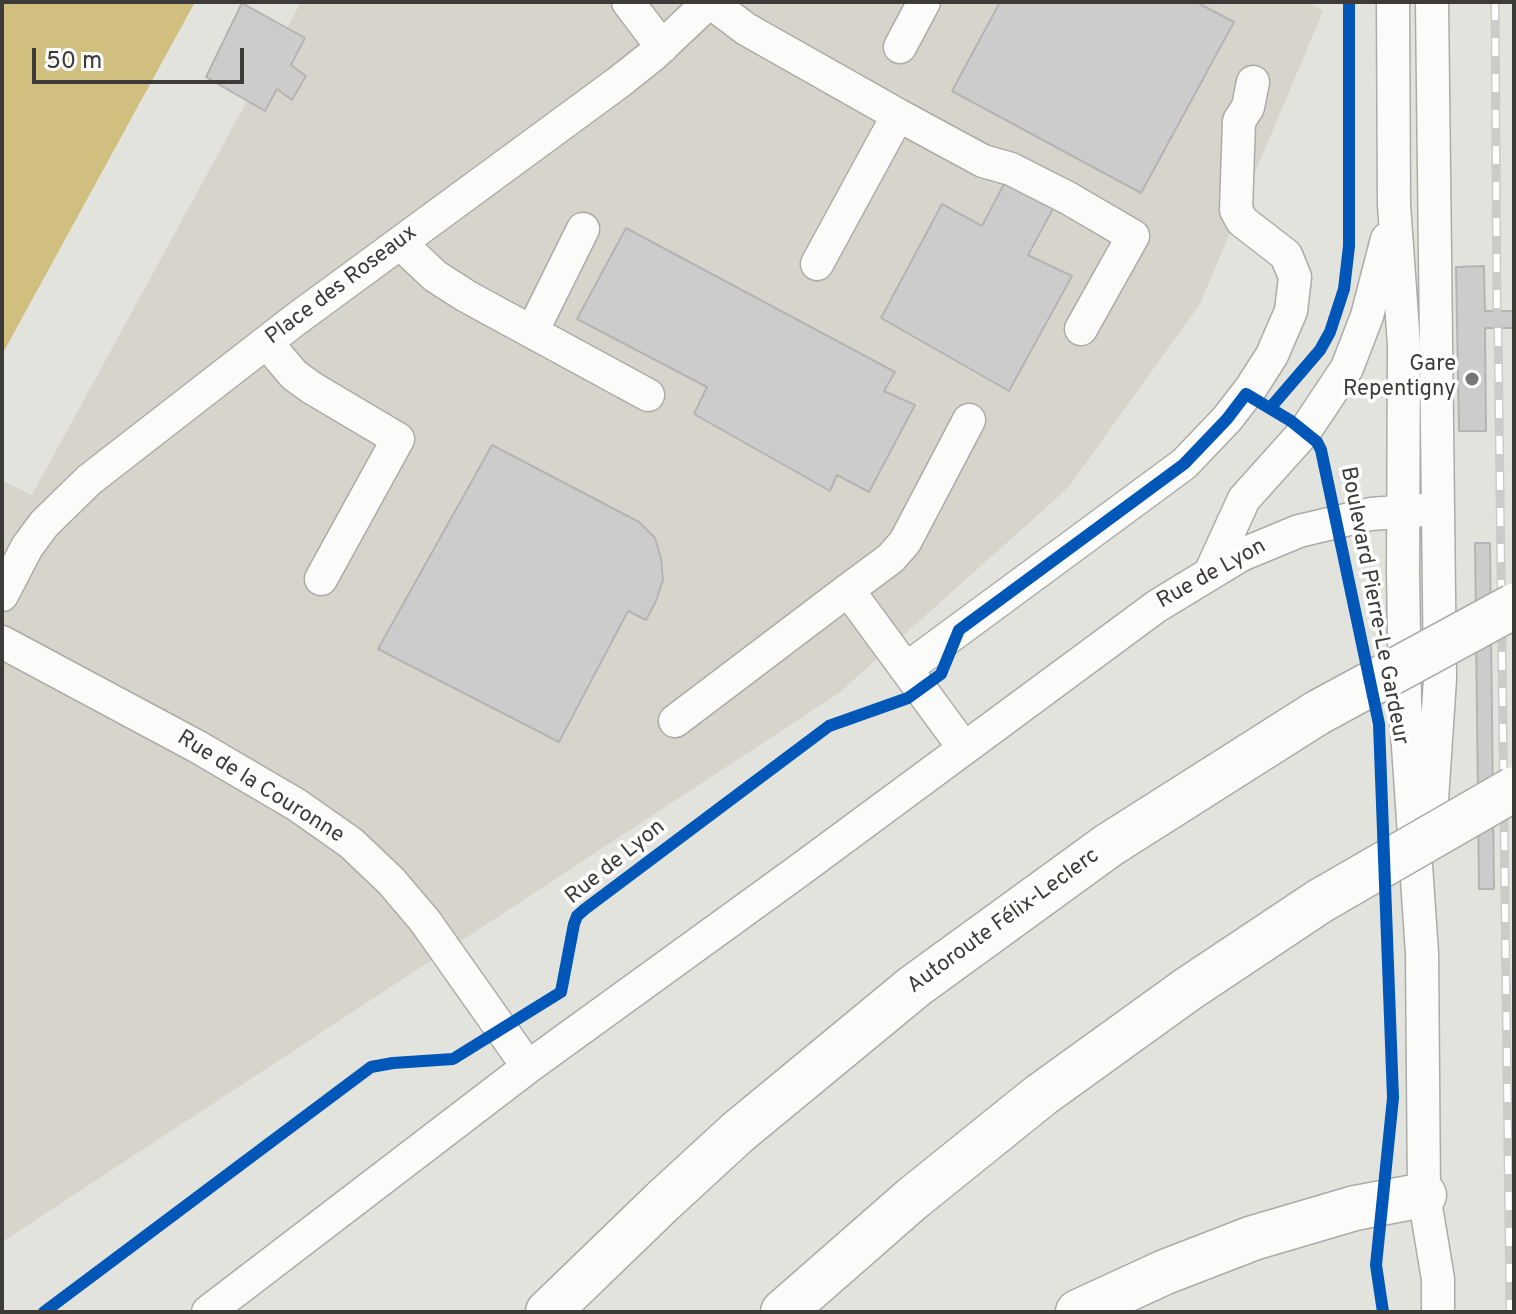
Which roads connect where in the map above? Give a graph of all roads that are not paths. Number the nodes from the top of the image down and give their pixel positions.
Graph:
1 (628, 2) edge
2 (710, 2) edge
3 (924, 2) edge
4 (1393, 2) edge
5 (1432, 2) edge
6 (662, 47) junction
7 (900, 47) dead end
8 (1253, 82) dead end
9 (898, 115) junction
10 (1394, 205) junction
11 (583, 229) dead end
12 (400, 243) junction
13 (817, 264) dead end
14 (1081, 329) dead end
15 (532, 332) junction
16 (267, 343) junction
17 (648, 395) dead end
18 (969, 420) dead end
19 (1437, 509) junction
20 (1404, 510) junction
21 (1211, 571) junction
22 (321, 579) dead end
23 (848, 590) junction
24 (2, 595) edge
25 (1514, 606) edge
26 (2, 642) edge
27 (906, 669) junction
28 (675, 721) dead end
29 (964, 748) junction
30 (1514, 789) edge
31 (1422, 953) junction
32 (528, 1067) junction
33 (1424, 1195) junction
34 (208, 1312) edge
35 (548, 1312) edge
36 (783, 1312) edge
37 (1078, 1312) edge
38 (1438, 1312) edge

1 - 6 street
2 - 6 street, Place des Roseaux
2 - 9 street
3 - 7 street
4 - 10 street, Boulevard Pierre-Le Gardeur
5 - 19 street, Boulevard Pierre-Le Gardeur
6 - 12 street, Place des Roseaux
8 - 27 street
9 - 13 street
9 - 14 street
10 - 20 street, Boulevard Pierre-Le Gardeur
10 - 21 street
11 - 15 street
12 - 15 street
12 - 16 street, Place des Roseaux
15 - 17 street
16 - 22 street
16 - 24 street, Place des Roseaux
18 - 23 street
19 - 20 street, Rue de Lyon
19 - 31 street, Boulevard Pierre-Le Gardeur
20 - 21 street, Rue de Lyon
20 - 31 street, Boulevard Pierre-Le Gardeur
21 - 29 street, Rue de Lyon
23 - 27 street
23 - 28 street
25 - 35 highway, Autoroute Félix-Leclerc, bridge
26 - 32 street, Rue de la Couronne
27 - 29 street
29 - 32 street, Rue de Lyon
30 - 36 highway, bridge
31 - 33 street, Boulevard Pierre-Le Gardeur
32 - 34 street, Rue de Lyon
33 - 37 highway
33 - 38 street, Boulevard Pierre-Le Gardeur

